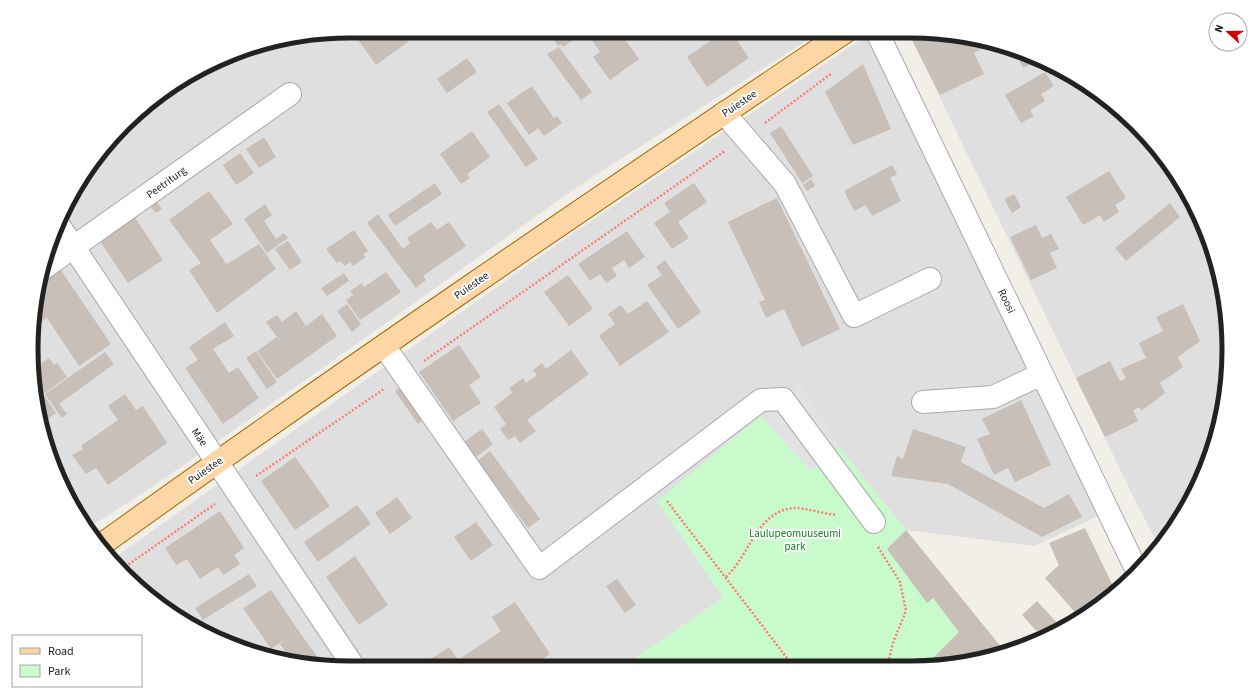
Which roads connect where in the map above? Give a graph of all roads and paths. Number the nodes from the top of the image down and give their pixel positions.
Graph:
1 (836, 38) edge
2 (880, 38) edge
3 (836, 70) dead end
4 (290, 94) dead end
5 (724, 113) junction
6 (745, 138) junction
7 (62, 230) edge
8 (74, 248) junction
9 (50, 264) edge
10 (930, 279) dead end
11 (384, 346) junction
12 (1042, 374) junction
13 (404, 375) junction
14 (923, 402) dead end
15 (217, 462) junction
16 (235, 490) junction
17 (667, 501) dead end
18 (861, 504) junction
19 (874, 522) joint
20 (105, 542) edge
21 (126, 566) edge
22 (1135, 566) edge
23 (726, 577) junction
24 (350, 661) edge
25 (789, 661) edge
26 (888, 661) edge

1 - 5 main road, Puiestee
2 - 12 street, Roosi
3 - 6 path
4 - 8 street, Peetriturg
5 - 6 street
5 - 11 main road, Puiestee
6 - 10 street
6 - 13 path
7 - 8 street, Mäe
8 - 9 street, Peetriturg
8 - 15 street, Mäe
11 - 13 street
11 - 15 main road, Puiestee
12 - 14 street
12 - 22 street, Roosi
13 - 16 path
13 - 18 street
15 - 16 street, Mäe
15 - 20 main road, Puiestee
16 - 21 path
16 - 24 street, Mäe
17 - 23 path
18 - 19 street
18 - 23 path
19 - 26 path
23 - 25 path

